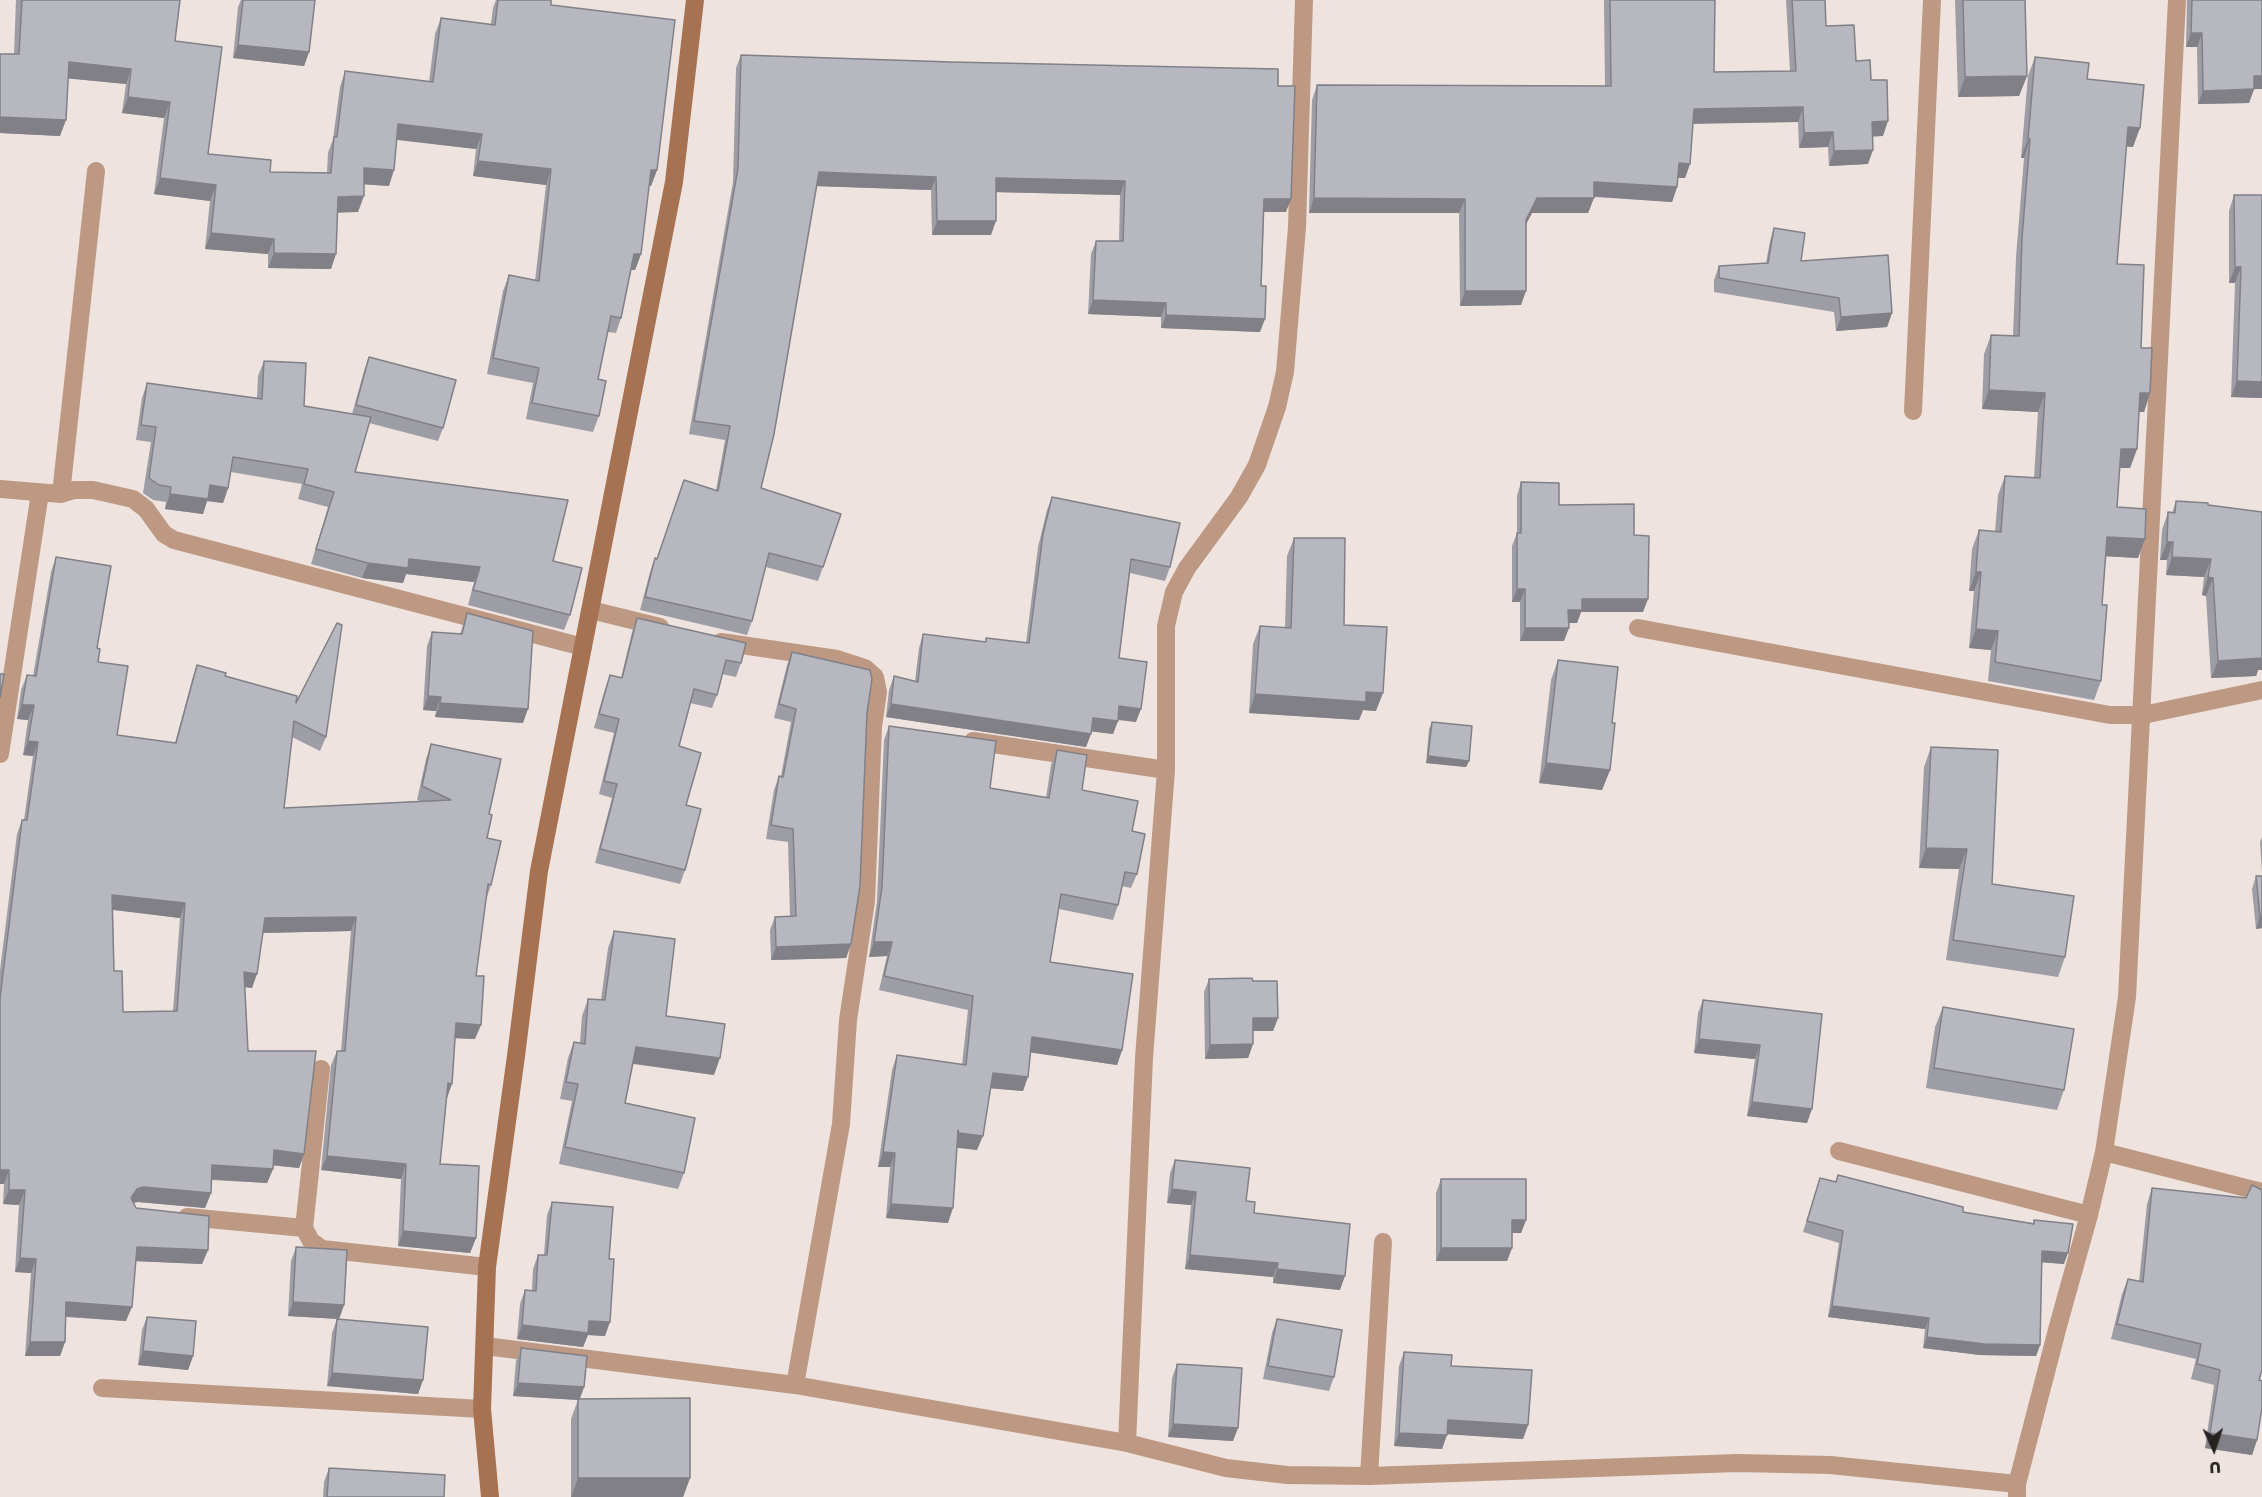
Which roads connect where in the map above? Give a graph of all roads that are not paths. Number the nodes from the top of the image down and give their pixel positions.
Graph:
1 (695, 0) edge
2 (1304, 0) edge
3 (1932, 0) edge
4 (2176, 0) edge
5 (96, 171) dead end
6 (1913, 411) dead end
7 (0, 489) edge
8 (40, 493) junction
9 (61, 494) junction
10 (591, 610) junction
11 (1638, 628) dead end
12 (677, 631) edge
13 (699, 636) edge
14 (583, 647) junction
15 (2262, 690) edge
16 (2143, 715) junction
17 (873, 727) junction
18 (896, 730) edge
19 (951, 738) edge
20 (0, 754) edge
21 (1166, 770) junction
22 (321, 1069) dead end
23 (1839, 1151) dead end
24 (2104, 1152) junction
25 (2262, 1192) edge
26 (2089, 1215) junction
27 (173, 1216) edge
28 (304, 1228) junction
29 (1383, 1242) dead end
30 (487, 1267) junction
31 (485, 1346) junction
32 (795, 1385) junction
33 (102, 1388) dead end
34 (482, 1409) junction
35 (1127, 1443) junction
36 (1369, 1476) junction
37 (2017, 1490) edge
38 (490, 1497) edge

1 - 10 street
2 - 21 street
3 - 6 street
4 - 16 street
5 - 9 street
7 - 8 street
8 - 9 street
8 - 20 street
9 - 14 street
10 - 12 street
10 - 14 street
11 - 16 street
13 - 17 street
14 - 30 street
15 - 16 street
16 - 24 street
17 - 18 street
17 - 32 street
19 - 21 street
21 - 35 street
22 - 28 street
23 - 26 street
24 - 25 street
24 - 26 street
26 - 37 street
27 - 28 street
28 - 30 street
29 - 36 street
30 - 31 street
31 - 32 street
31 - 34 street
32 - 35 street
33 - 34 street
34 - 38 street
35 - 36 street
36 - 37 street

